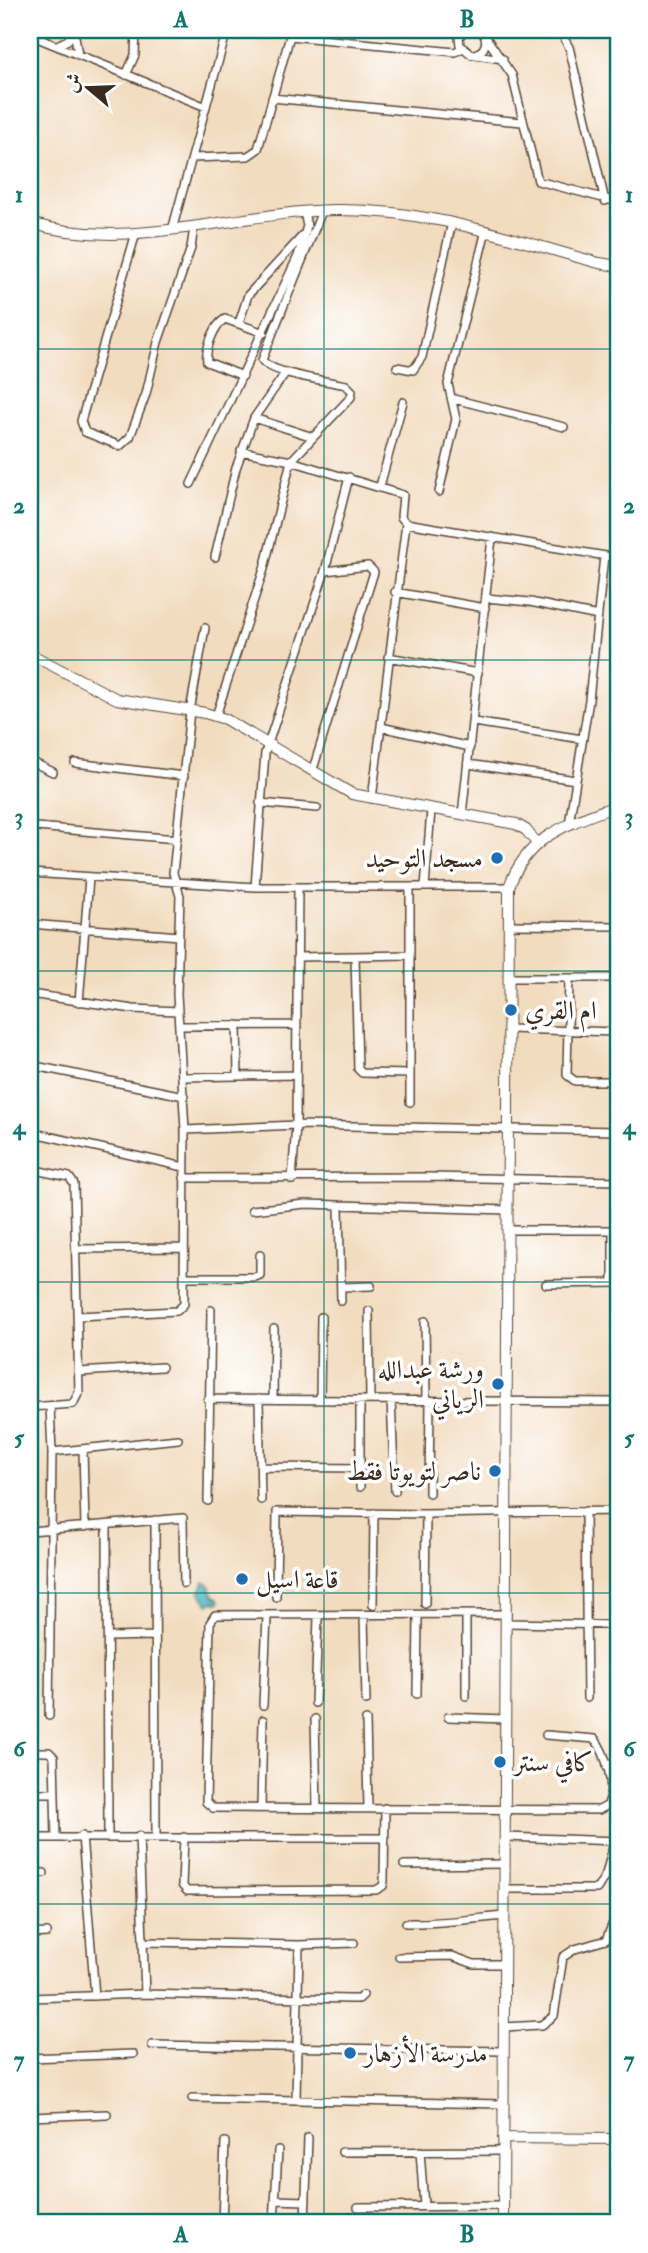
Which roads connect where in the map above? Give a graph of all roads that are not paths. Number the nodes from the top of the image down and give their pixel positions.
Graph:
1 (73, 30) edge
2 (136, 30) edge
3 (227, 30) edge
4 (465, 30) edge
5 (559, 30) edge
6 (481, 31) edge
7 (291, 33) edge
8 (460, 33) edge
9 (30, 35) edge
10 (56, 46) junction
11 (461, 49) junction
12 (78, 55) junction
13 (472, 55) junction
14 (503, 59) junction
15 (126, 75) junction
16 (272, 98) junction
17 (206, 107) junction
18 (522, 122) junction
19 (192, 158) junction
20 (605, 201) junction
21 (618, 202) edge
22 (322, 211) junction
23 (304, 212) junction
24 (452, 222) junction
25 (30, 223) edge
26 (194, 227) junction
27 (172, 230) junction
28 (486, 230) junction
29 (306, 232) junction
30 (136, 233) junction
31 (618, 266) edge
32 (239, 323) junction
33 (264, 333) junction
34 (397, 367) dead end
35 (286, 372) junction
36 (243, 376) junction
37 (454, 398) junction
38 (403, 402) dead end
39 (254, 418) junction
40 (564, 427) dead end
41 (313, 437) junction
42 (241, 451) junction
43 (291, 461) junction
44 (349, 477) junction
45 (191, 484) dead end
46 (380, 486) junction
47 (439, 492) dead end
48 (406, 523) junction
49 (492, 538) junction
50 (215, 556) dead end
51 (604, 556) junction
52 (618, 558) edge
53 (325, 570) junction
54 (396, 592) junction
55 (486, 598) junction
56 (485, 608) junction
57 (598, 616) junction
58 (205, 628) dead end
59 (30, 654) edge
60 (388, 657) junction
61 (478, 673) junction
62 (191, 710) junction
63 (216, 716) junction
64 (474, 722) junction
65 (381, 727) junction
66 (582, 739) junction
67 (269, 742) junction
68 (470, 747) junction
69 (30, 761) edge
70 (75, 763) dead end
71 (468, 764) junction
72 (314, 766) junction
73 (53, 772) dead end
74 (184, 776) junction
75 (576, 780) junction
76 (360, 796) junction
77 (372, 799) junction
78 (260, 803) junction
79 (618, 805) edge
80 (317, 808) dead end
81 (431, 810) junction
82 (462, 815) junction
83 (569, 824) junction
84 (36, 827) dead end
85 (177, 839) junction
86 (536, 842) junction
87 (30, 873) edge
88 (89, 878) junction
89 (177, 884) junction
90 (255, 887) junction
91 (410, 887) junction
92 (425, 887) junction
93 (509, 887) junction
94 (298, 888) junction
95 (30, 924) edge
96 (508, 925) junction
97 (618, 926) edge
98 (85, 929) junction
99 (179, 936) junction
100 (410, 955) junction
101 (355, 956) junction
102 (298, 957) junction
103 (508, 978) junction
104 (569, 978) junction
105 (618, 978) edge
106 (30, 994) edge
107 (79, 1002) junction
108 (178, 1011) junction
109 (237, 1025) junction
110 (295, 1025) junction
111 (181, 1026) junction
112 (508, 1029) junction
113 (568, 1031) junction
114 (618, 1032) edge
115 (30, 1065) edge
116 (410, 1074) junction
117 (296, 1075) junction
118 (238, 1076) junction
119 (183, 1077) junction
120 (618, 1081) edge
121 (184, 1096) junction
122 (410, 1102) dead end
123 (296, 1125) junction
124 (185, 1130) junction
125 (510, 1130) junction
126 (618, 1131) edge
127 (30, 1132) edge
128 (184, 1167) junction
129 (30, 1169) edge
130 (184, 1178) junction
131 (292, 1180) junction
132 (509, 1181) junction
133 (618, 1181) edge
134 (340, 1205) junction
135 (252, 1210) dead end
136 (508, 1210) junction
137 (508, 1230) junction
138 (616, 1230) edge
139 (184, 1248) junction
140 (78, 1249) junction
141 (260, 1255) dead end
142 (184, 1277) junction
143 (615, 1283) edge
144 (546, 1284) dead end
145 (371, 1286) dead end
146 (341, 1287) junction
147 (341, 1301) dead end
148 (211, 1311) dead end
149 (369, 1311) dead end
150 (78, 1316) junction
151 (321, 1317) dead end
152 (425, 1321) dead end
153 (274, 1329) dead end
154 (162, 1367) dead end
155 (79, 1372) junction
156 (208, 1399) junction
157 (259, 1399) junction
158 (272, 1399) junction
159 (320, 1399) junction
160 (360, 1400) junction
161 (370, 1400) junction
162 (391, 1400) junction
163 (428, 1400) junction
164 (508, 1400) junction
165 (618, 1402) edge
166 (30, 1407) edge
167 (50, 1407) junction
168 (178, 1438) dead end
169 (83, 1449) junction
170 (52, 1452) junction
171 (261, 1467) junction
172 (360, 1468) junction
173 (360, 1487) dead end
174 (395, 1491) dead end
175 (429, 1493) dead end
176 (261, 1500) dead end
177 (208, 1501) dead end
178 (618, 1510) edge
179 (585, 1511) junction
180 (374, 1513) junction
181 (507, 1513) junction
182 (426, 1514) junction
183 (155, 1520) junction
184 (107, 1525) junction
185 (85, 1527) junction
186 (30, 1531) edge
187 (50, 1531) junction
188 (184, 1584) dead end
189 (276, 1597) dead end
190 (425, 1604) dead end
191 (373, 1605) dead end
192 (418, 1615) junction
193 (466, 1615) junction
194 (267, 1616) junction
195 (364, 1616) junction
196 (318, 1617) junction
197 (506, 1618) junction
198 (587, 1625) junction
199 (618, 1625) edge
200 (154, 1636) junction
201 (109, 1637) junction
202 (417, 1694) dead end
203 (466, 1696) dead end
204 (587, 1698) dead end
205 (366, 1701) dead end
206 (315, 1703) dead end
207 (262, 1705) dead end
208 (49, 1716) dead end
209 (447, 1717) dead end
210 (315, 1719) dead end
211 (506, 1719) junction
212 (263, 1720) dead end
213 (366, 1720) dead end
214 (546, 1735) dead end
215 (30, 1752) edge
216 (618, 1760) edge
217 (607, 1767) junction
218 (30, 1793) edge
219 (54, 1793) junction
220 (368, 1807) junction
221 (261, 1808) junction
222 (317, 1808) junction
223 (385, 1808) junction
224 (506, 1810) junction
225 (56, 1836) junction
226 (82, 1836) junction
227 (139, 1836) junction
228 (156, 1836) junction
229 (108, 1837) junction
230 (184, 1837) junction
231 (505, 1837) junction
232 (30, 1838) edge
233 (385, 1838) junction
234 (616, 1842) edge
235 (404, 1864) dead end
236 (505, 1864) junction
237 (30, 1873) edge
238 (44, 1873) dead end
239 (505, 1889) junction
240 (618, 1911) edge
241 (504, 1916) junction
242 (406, 1923) dead end
243 (47, 1933) dead end
244 (30, 1934) edge
245 (145, 1942) junction
246 (354, 1943) dead end
247 (299, 1945) junction
248 (399, 1956) dead end
249 (504, 1964) junction
250 (145, 1994) junction
251 (363, 1995) dead end
252 (95, 1996) junction
253 (30, 1998) edge
254 (298, 1998) junction
255 (503, 2027) junction
256 (152, 2045) dead end
257 (297, 2047) junction
258 (502, 2051) junction
259 (133, 2054) dead end
260 (30, 2058) edge
261 (192, 2098) dead end
262 (296, 2099) junction
263 (502, 2104) junction
264 (107, 2114) dead end
265 (30, 2117) edge
266 (308, 2138) dead end
267 (503, 2138) junction
268 (618, 2139) edge
269 (225, 2142) dead end
270 (278, 2150) dead end
271 (420, 2151) junction
272 (503, 2151) junction
273 (342, 2152) dead end
274 (275, 2200) junction
275 (306, 2201) junction
276 (424, 2206) junction
277 (503, 2206) junction
278 (358, 2207) dead end
279 (222, 2223) edge
280 (274, 2223) edge
281 (305, 2223) edge
282 (503, 2223) edge
283 (529, 2223) edge

1 - 10 street
1 - 12 street
2 - 15 street
3 - 17 street
4 - 8 street
5 - 20 street
6 - 13 street
6 - 14 street
7 - 11 street
7 - 16 street
8 - 11 street
9 - 10 street
10 - 12 street
11 - 13 street
12 - 15 street
13 - 14 street
14 - 18 street
15 - 17 street
16 - 18 street
16 - 19 street
17 - 19 street
18 - 20 street
19 - 27 street
20 - 21 street
22 - 23 street
22 - 24 street
22 - 35 street
23 - 26 street
23 - 29 street
24 - 28 street
24 - 34 street
25 - 30 street
26 - 27 street
26 - 30 street
27 - 30 street
28 - 31 street
28 - 37 street
29 - 32 street
29 - 33 street
32 - 33 street
32 - 36 street
33 - 36 street
35 - 39 street
35 - 41 street
36 - 45 street
37 - 40 street
37 - 47 street
38 - 46 street
39 - 41 street
39 - 42 street
41 - 43 street
42 - 43 street
42 - 50 street
43 - 44 street
43 - 63 street
44 - 46 street
44 - 53 street
46 - 48 street
48 - 49 street
48 - 54 street
49 - 51 street
49 - 55 street
51 - 52 street
51 - 57 street
53 - 67 street
53 - 72 street
54 - 56 street
54 - 60 street
55 - 56 street
55 - 57 street
56 - 61 street
57 - 66 street
58 - 62 street
59 - 62 street
60 - 61 street
60 - 65 street
61 - 64 street
62 - 63 street
62 - 74 street
63 - 67 street
64 - 66 street
64 - 68 street
65 - 68 street
65 - 77 street
66 - 75 street
67 - 72 street
67 - 76 street
67 - 78 street
68 - 71 street
69 - 73 street
70 - 74 street
71 - 75 street
71 - 82 street
72 - 76 street
74 - 85 street
75 - 83 street
76 - 77 street
77 - 81 street
78 - 80 street
78 - 90 street
79 - 83 street
81 - 82 street
81 - 92 street
82 - 86 street
83 - 86 street
84 - 85 street
85 - 89 street
86 - 93 street
87 - 88 street
88 - 89 street
88 - 98 street
89 - 90 street
89 - 99 street
90 - 94 street
91 - 92 street
91 - 94 street
91 - 100 street
92 - 93 street
93 - 96 street
94 - 102 street
95 - 98 street
96 - 97 street
96 - 103 street
98 - 99 street
98 - 107 street
99 - 108 street
100 - 101 street
100 - 116 street
101 - 102 street
101 - 116 street
102 - 110 street
103 - 104 street
103 - 112 street
104 - 105 street
104 - 113 street
106 - 107 street
107 - 108 street
108 - 111 street
109 - 110 street
109 - 111 street
109 - 118 street
110 - 117 street
111 - 119 street
112 - 113 street
112 - 125 street
113 - 114 street
113 - 120 street
115 - 121 street
116 - 122 street
117 - 118 street
117 - 123 street
118 - 119 street
119 - 121 street
121 - 124 street
123 - 124 street
123 - 125 street
123 - 131 street
124 - 128 street
125 - 126 street
125 - 132 street
127 - 128 street
128 - 130 street
129 - 140 street
130 - 131 street
130 - 139 street
131 - 132 street
132 - 133 street
132 - 136 street
134 - 135 street
134 - 136 street
134 - 146 street
136 - 137 street
137 - 138 street
137 - 164 street
138 - 143 street
139 - 140 street
139 - 142 street
140 - 150 street
141 - 142 street
142 - 150 street
143 - 144 street
145 - 146 street
146 - 147 street
148 - 156 street
149 - 161 street
150 - 155 street
151 - 159 street
152 - 163 street
153 - 158 street
154 - 155 street
155 - 167 street
156 - 157 street
156 - 177 street
157 - 158 street
157 - 171 street
158 - 159 street
159 - 160 street
160 - 161 street
160 - 172 street
161 - 162 street
162 - 163 street
162 - 174 street
163 - 164 street
163 - 175 street
164 - 165 street
164 - 181 street
166 - 167 street
167 - 170 street
168 - 169 street
169 - 170 street
169 - 185 street
170 - 187 street
171 - 172 street
171 - 176 street
172 - 173 street
178 - 179 street
179 - 181 street
179 - 198 street
180 - 182 street
180 - 189 street
180 - 191 street
181 - 182 street
181 - 197 street
182 - 190 street
183 - 184 street
183 - 188 street
183 - 200 street
184 - 185 street
184 - 201 street
185 - 187 street
186 - 187 street
187 - 208 street
192 - 193 street
192 - 195 street
192 - 202 street
193 - 197 street
193 - 203 street
194 - 196 street
194 - 207 street
194 - 221 street
195 - 196 street
195 - 205 street
196 - 206 street
197 - 198 street
197 - 211 street
198 - 199 street
198 - 204 street
200 - 201 street
200 - 228 street
201 - 229 street
209 - 211 street
210 - 222 street
211 - 224 street
212 - 221 street
213 - 220 street
214 - 217 street
215 - 219 street
216 - 217 street
217 - 224 street
218 - 219 street
219 - 225 street
220 - 222 street
220 - 223 street
221 - 222 street
223 - 224 street
223 - 233 street
224 - 231 street
225 - 226 street
225 - 232 street
226 - 229 street
226 - 252 street
227 - 228 street
227 - 229 street
227 - 245 street
228 - 230 street
230 - 233 street
230 - 233 street
231 - 234 street
231 - 236 street
234 - 239 street
235 - 236 street
236 - 239 street
237 - 238 street
239 - 241 street
240 - 255 street
241 - 242 street
241 - 249 street
243 - 244 street
245 - 247 street
245 - 250 street
246 - 247 street
247 - 254 street
248 - 249 street
249 - 255 street
250 - 252 street
250 - 254 street
251 - 254 street
252 - 253 street
254 - 257 street
255 - 258 street
256 - 257 street
257 - 258 street
257 - 262 street
258 - 263 street
259 - 260 street
261 - 262 street
262 - 263 street
263 - 267 street
264 - 265 street
266 - 275 street
267 - 268 street
267 - 272 street
269 - 279 street
270 - 274 street
271 - 272 street
271 - 273 street
271 - 276 street
272 - 277 street
274 - 275 street
274 - 280 street
275 - 281 street
276 - 277 street
276 - 278 street
277 - 282 street
282 - 283 street

